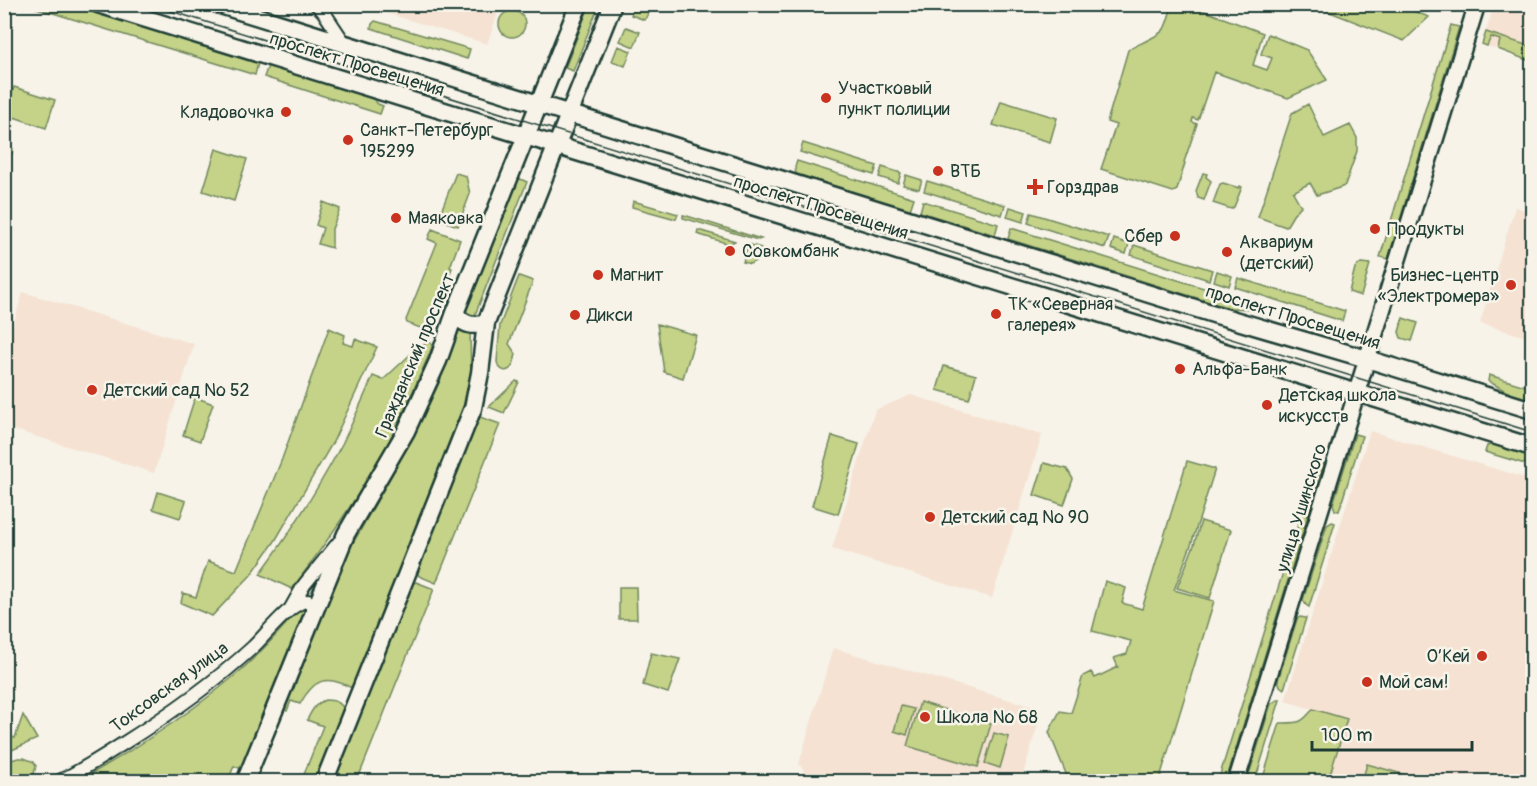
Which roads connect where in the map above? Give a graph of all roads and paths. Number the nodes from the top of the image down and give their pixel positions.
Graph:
1 (98, 4) edge
2 (218, 4) edge
3 (316, 4) edge
4 (579, 4) edge
5 (613, 4) edge
6 (1477, 4) edge
7 (345, 44) junction
8 (538, 104) junction
9 (569, 114) junction
10 (525, 136) junction
11 (556, 146) junction
12 (455, 313) junction
13 (486, 323) junction
14 (1367, 359) junction
15 (1357, 393) junction
16 (1533, 410) edge
17 (1533, 447) edge
18 (346, 534) junction
19 (291, 609) junction
20 (315, 609) junction
21 (58, 782) edge
22 (245, 782) edge
23 (324, 782) edge
24 (1236, 782) edge

1 - 10 main road, проспект Просвещения
2 - 7 main road, проспект Просвещения
3 - 7 street
4 - 8 main road, Гражданский проспект
5 - 9 main road
6 - 14 street, улица Ушинского
7 - 8 main road, проспект Просвещения
8 - 9 main road, проспект Просвещения
8 - 10 main road, Гражданский проспект
9 - 11 main road
9 - 14 main road, проспект Просвещения
10 - 11 main road, проспект Просвещения
10 - 12 main road, Гражданский проспект
11 - 13 main road
11 - 15 main road, проспект Просвещения
12 - 13 main road
12 - 18 main road, Гражданский проспект
13 - 23 main road
14 - 15 street, улица Ушинского
14 - 16 main road, проспект Просвещения
15 - 17 main road, проспект Просвещения
15 - 24 street, улица Ушинского
18 - 19 street, Токсовская улица
18 - 20 main road, Гражданский проспект
19 - 20 street
19 - 21 street, Токсовская улица
20 - 22 main road, Гражданский проспект

